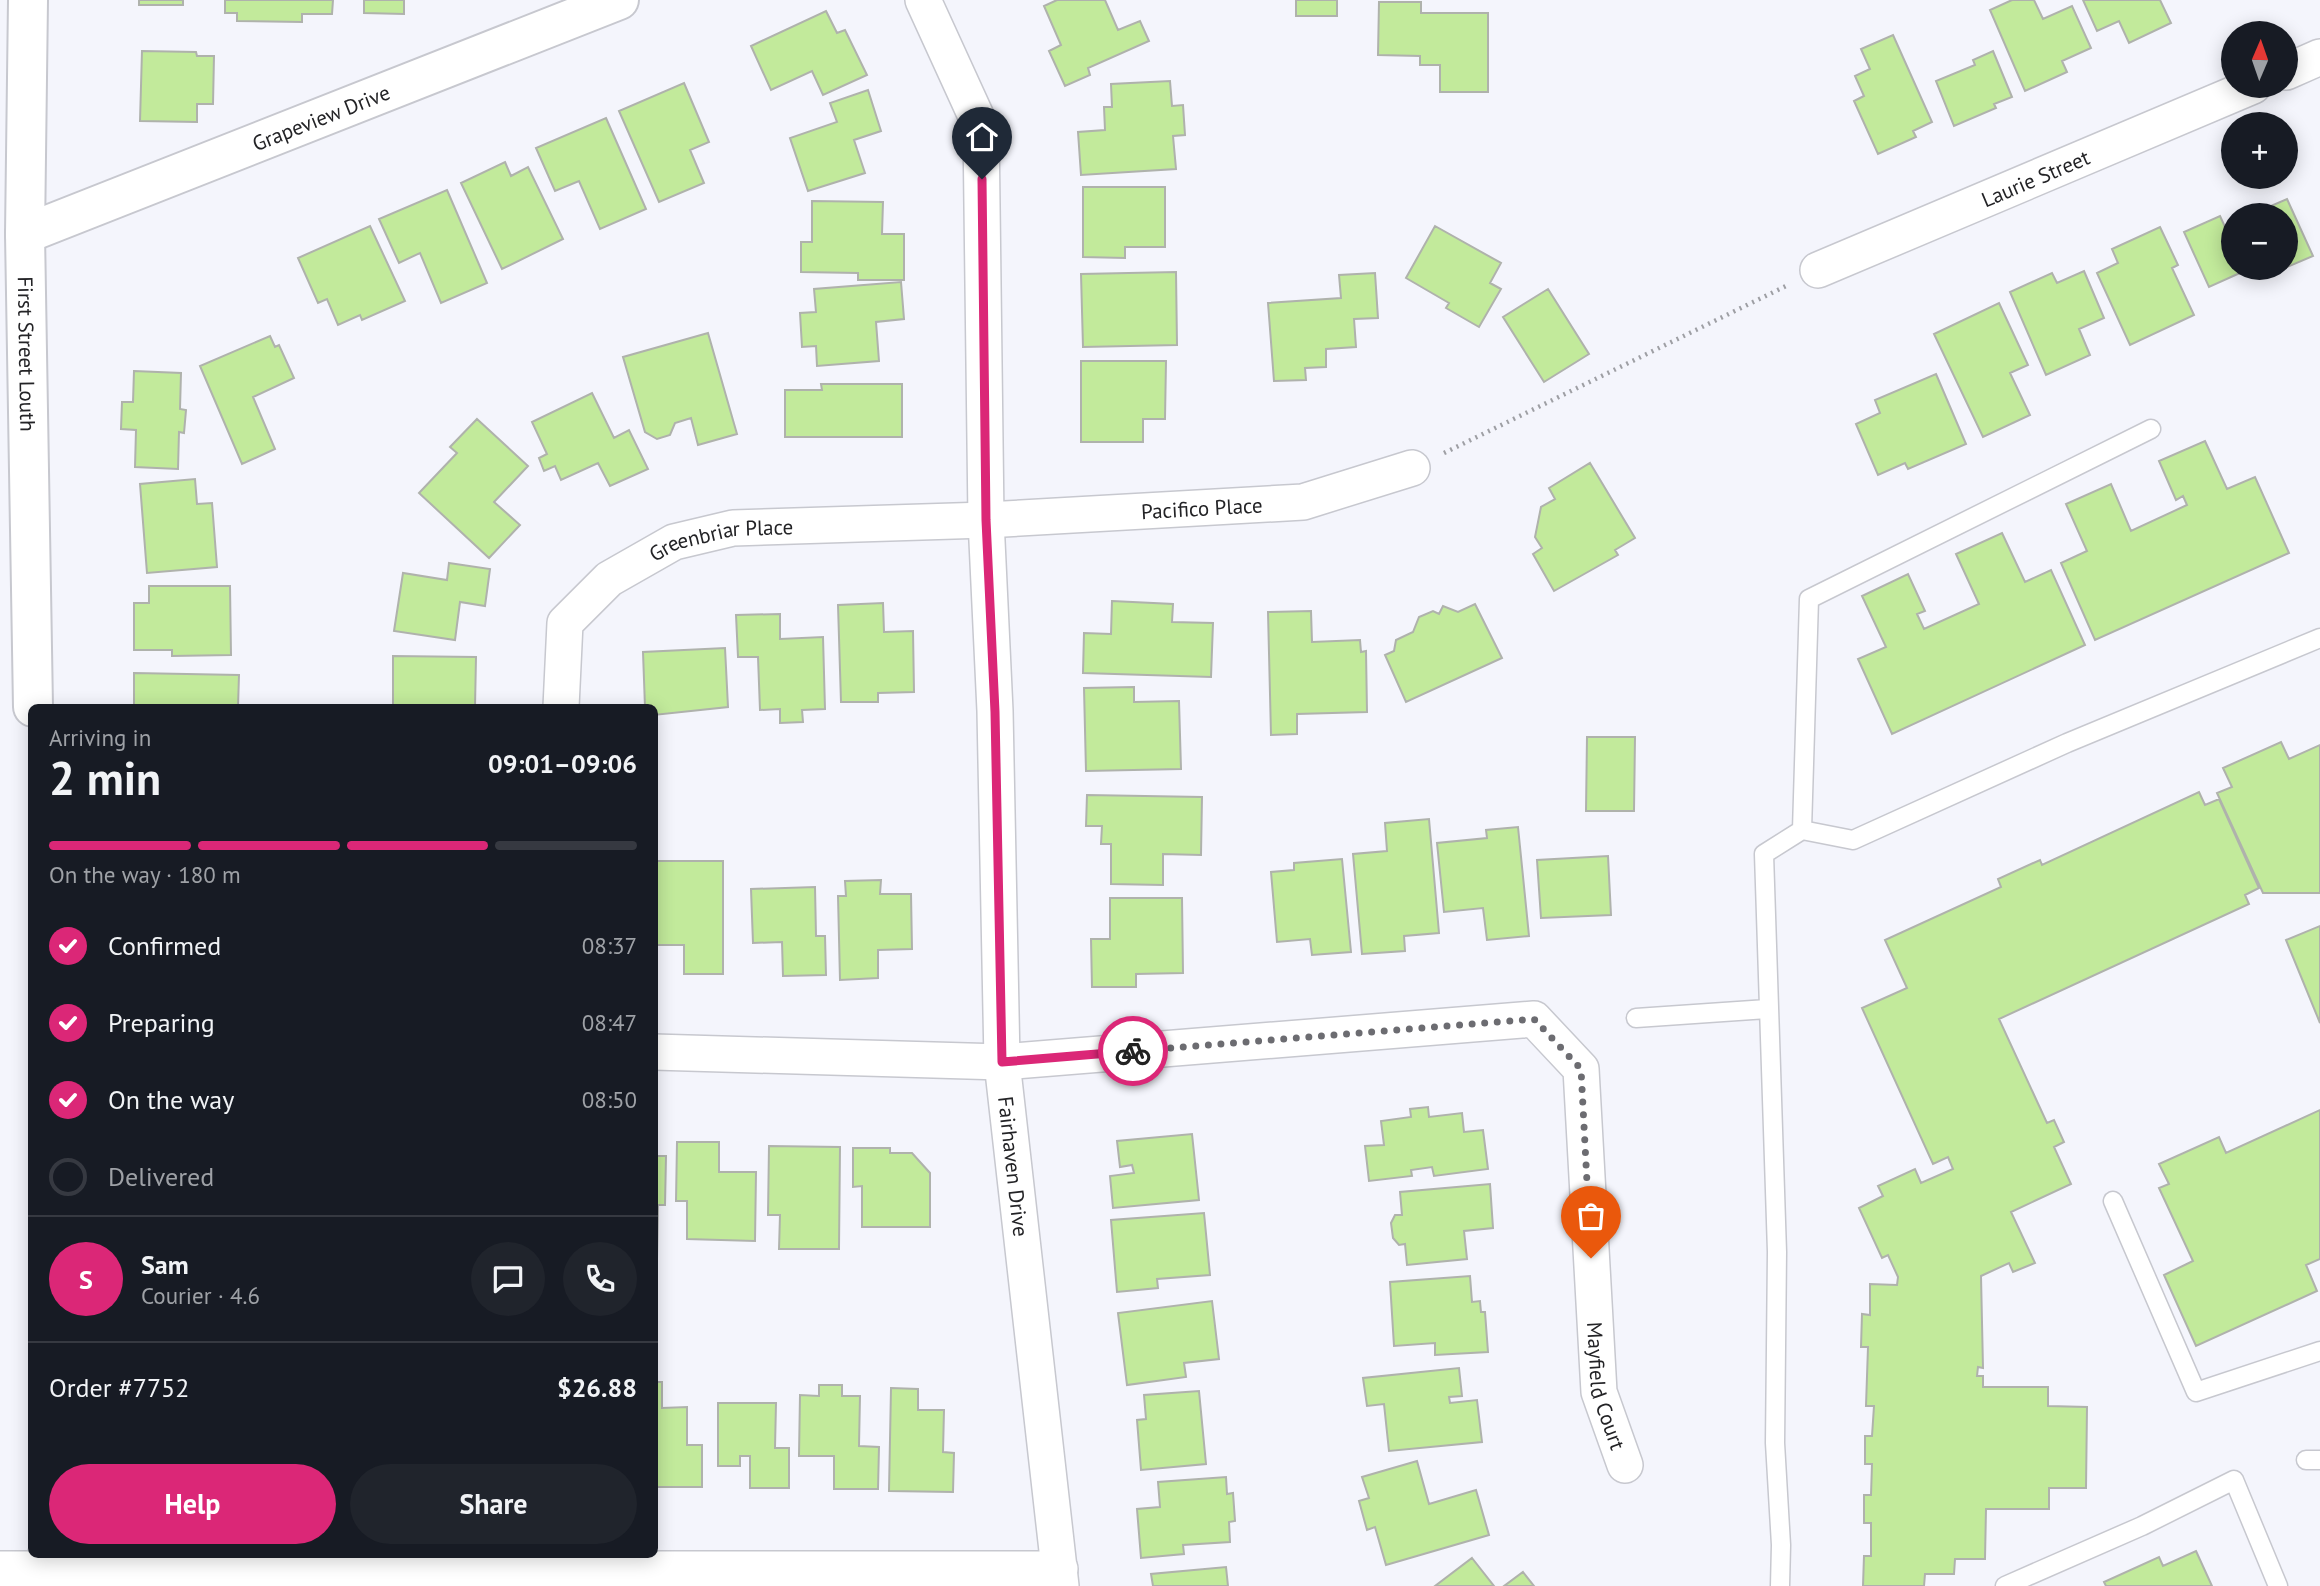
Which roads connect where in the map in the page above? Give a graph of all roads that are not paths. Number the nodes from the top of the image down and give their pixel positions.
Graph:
1 (28, 0) edge
2 (619, 0) edge
3 (923, 0) edge
4 (2320, 57) edge
5 (2298, 67) edge
6 (2225, 98) edge
7 (19, 233) junction
8 (1818, 270) road end
9 (2151, 429) dead end
10 (1412, 468) road end
11 (986, 520) junction
12 (2320, 638) edge
13 (33, 704) edge
14 (561, 704) edge
15 (1802, 830) junction
16 (1767, 1009) junction
17 (1636, 1018) dead end
18 (658, 1052) edge
19 (1002, 1062) junction
20 (2113, 1201) dead end
21 (2320, 1351) edge
22 (1625, 1465) dead end
23 (0, 1569) edge
24 (48, 1570) edge
25 (1060, 1577) edge
26 (1780, 1586) edge
27 (2005, 1586) edge
28 (2278, 1586) edge

1 - 7 street, First Street Louth
2 - 7 street, Grapeview Drive
3 - 11 street, Fairhaven Drive
4 - 5 street
6 - 8 street, Laurie Street
7 - 13 street, First Street Louth
9 - 15 lane
10 - 11 street, Pacifico Place
11 - 14 street, Greenbriar Place
11 - 19 street, Fairhaven Drive
12 - 15 lane
15 - 16 lane
16 - 17 lane
16 - 26 lane
18 - 19 street
19 - 22 street, Mayfield Court
19 - 25 street, Fairhaven Drive
20 - 21 lane
23 - 24 street
24 - 25 street
27 - 28 lane

